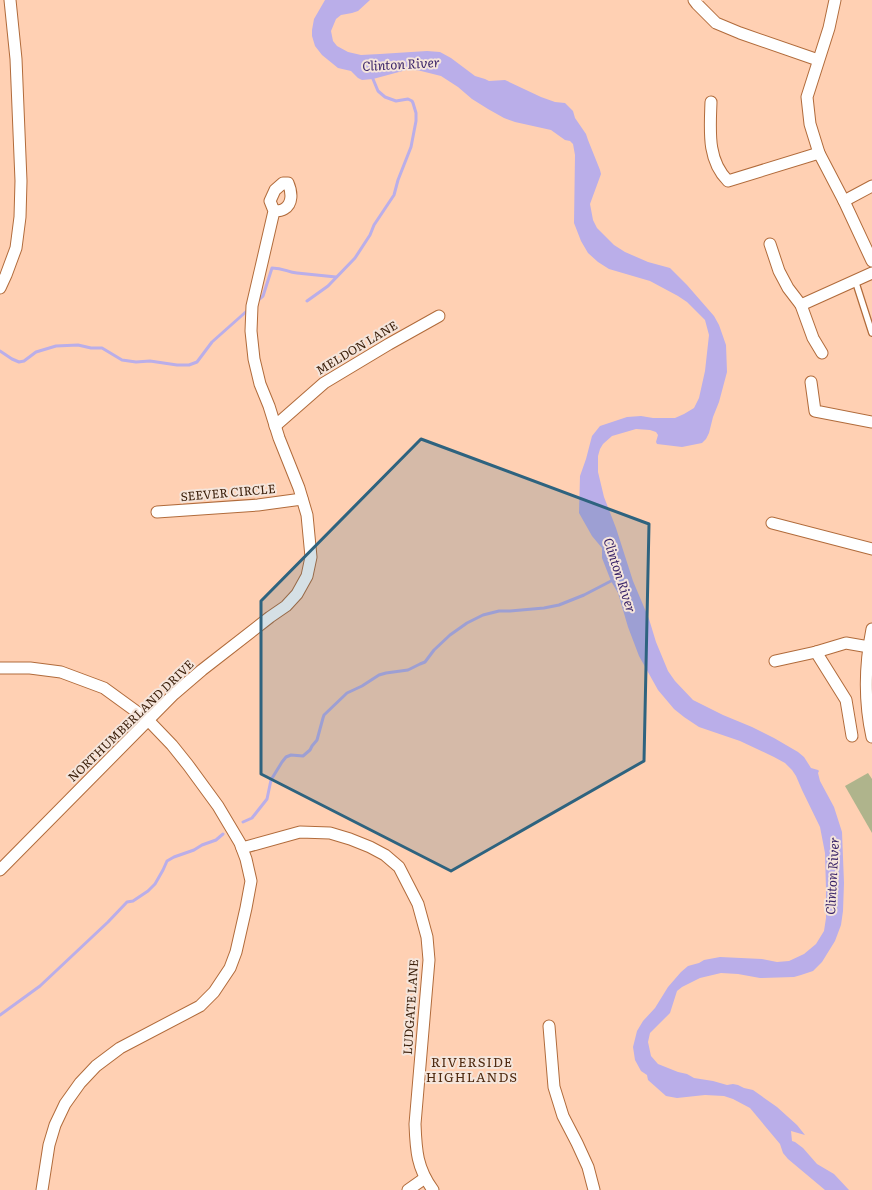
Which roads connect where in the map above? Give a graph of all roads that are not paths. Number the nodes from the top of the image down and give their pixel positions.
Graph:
1 (10, 0) edge
2 (694, 0) edge
3 (835, 0) edge
4 (818, 60) junction
5 (711, 102) dead end
6 (819, 153) junction
7 (872, 186) edge
8 (844, 202) junction
9 (274, 211) dead end
10 (770, 244) dead end
11 (872, 261) edge
12 (872, 273) edge
13 (855, 280) junction
14 (0, 288) edge
15 (801, 305) junction
16 (439, 316) dead end
17 (872, 333) edge
18 (822, 353) dead end
19 (811, 382) dead end
20 (872, 422) edge
21 (275, 426) junction
22 (302, 499) junction
23 (157, 512) dead end
24 (772, 523) dead end
25 (872, 549) edge
26 (872, 629) edge
27 (868, 647) junction
28 (816, 652) junction
29 (775, 661) dead end
30 (0, 668) edge
31 (148, 720) junction
32 (852, 736) dead end
33 (872, 736) edge
34 (242, 848) junction
35 (0, 870) edge
36 (549, 1026) dead end
37 (425, 1178) junction
38 (42, 1190) edge
39 (408, 1190) edge
40 (434, 1190) edge
41 (594, 1190) edge

1 - 14 street
2 - 4 street
3 - 4 street
4 - 6 street
5 - 6 street
6 - 8 street
7 - 8 street
8 - 11 street
9 - 21 street, NORTHUMBERLAND DRIVE
10 - 15 street
12 - 13 street
13 - 15 street
13 - 17 lane
15 - 18 street
16 - 21 street, MELDON LANE
19 - 20 street
21 - 22 street, NORTHUMBERLAND DRIVE
22 - 23 street, SEEVER CIRCLE
22 - 31 street, NORTHUMBERLAND DRIVE
24 - 25 street
26 - 27 street
27 - 28 street
27 - 33 street
28 - 29 street
28 - 32 street
30 - 31 street
31 - 34 street
31 - 35 street, NORTHUMBERLAND DRIVE
34 - 37 street, LUDGATE LANE
34 - 38 street
36 - 41 street
37 - 39 street
37 - 40 street, LUDGATE LANE

